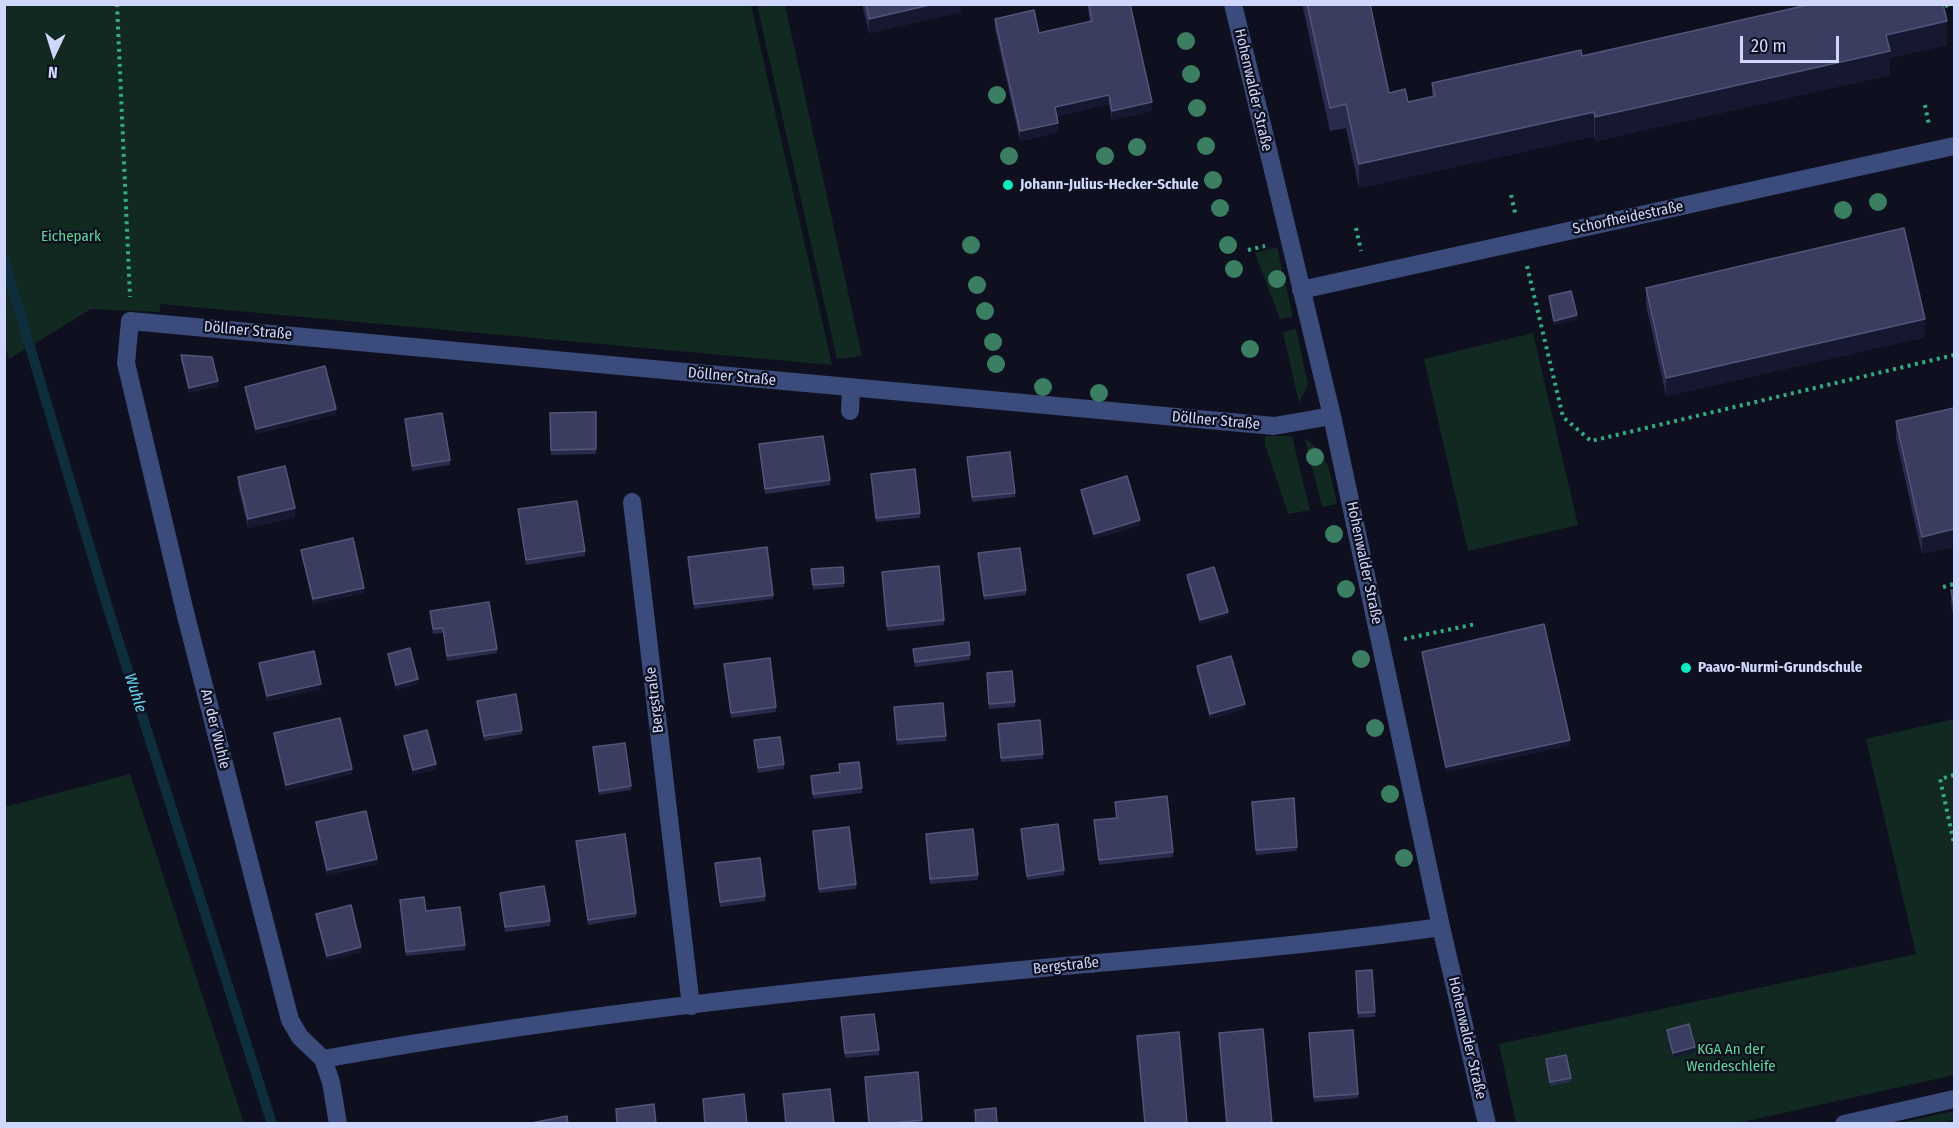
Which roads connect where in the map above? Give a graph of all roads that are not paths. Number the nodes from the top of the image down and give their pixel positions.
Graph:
1 (1233, 4) edge
2 (1954, 146) edge
3 (1301, 290) junction
4 (130, 321) joint
5 (851, 387) junction
6 (850, 411) dead end
7 (1332, 416) junction
8 (632, 502) dead end
9 (1442, 927) junction
10 (691, 1005) junction
11 (323, 1059) junction
12 (1954, 1099) edge
13 (338, 1124) edge
14 (1487, 1124) edge
15 (1844, 1124) edge

1 - 3 street, Hohenwalder Straße
2 - 3 street, Schorfheidestraße
3 - 7 street, Hohenwalder Straße
4 - 5 street, Döllner Straße
4 - 11 street, An der Wuhle
5 - 6 street
5 - 7 street, Döllner Straße
7 - 9 street, Hohenwalder Straße
8 - 10 street, Bergstraße
9 - 10 street, Bergstraße
9 - 14 street, Hohenwalder Straße
10 - 11 street, Bergstraße
11 - 13 street, An der Wuhle
12 - 15 street

